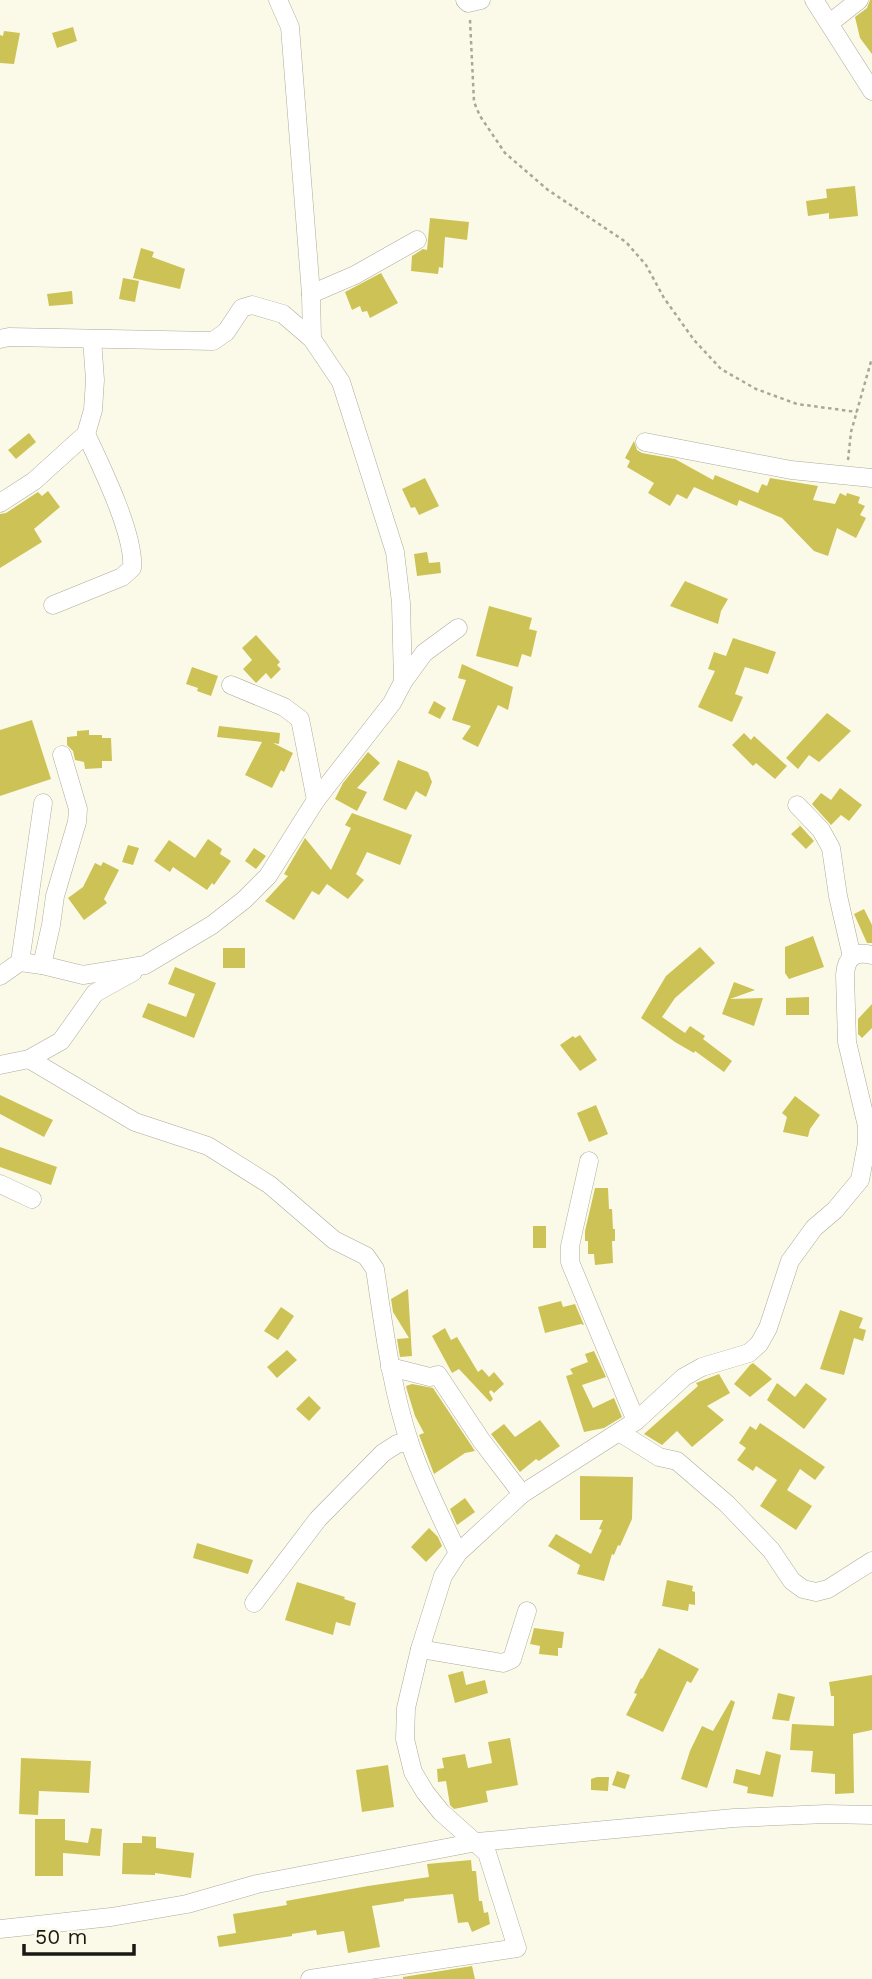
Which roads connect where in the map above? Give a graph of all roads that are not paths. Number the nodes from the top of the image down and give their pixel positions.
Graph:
1 (278, 0) edge
2 (814, 0) edge
3 (859, 0) edge
4 (830, 23) junction
5 (864, 63) edge
6 (872, 91) edge
7 (417, 240) dead end
8 (311, 293) junction
9 (92, 339) junction
10 (312, 339) junction
11 (0, 340) edge
12 (86, 434) junction
13 (646, 442) dead end
14 (872, 478) edge
15 (0, 503) edge
16 (53, 605) dead end
17 (458, 628) dead end
18 (403, 682) junction
19 (231, 685) dead end
20 (62, 755) dead end
21 (316, 800) junction
22 (43, 803) dead end
23 (797, 804) dead end
24 (872, 956) edge
25 (852, 957) junction
26 (20, 962) junction
27 (42, 965) junction
28 (145, 965) junction
29 (0, 976) edge
30 (29, 1059) junction
31 (0, 1065) edge
32 (869, 1125) edge
33 (589, 1161) dead end
34 (0, 1185) edge
35 (32, 1199) dead end
36 (390, 1367) junction
37 (636, 1421) junction
38 (619, 1432) junction
39 (409, 1441) junction
40 (522, 1494) junction
41 (458, 1553) junction
42 (872, 1561) edge
43 (254, 1603) dead end
44 (527, 1611) dead end
45 (420, 1649) junction
46 (872, 1815) edge
47 (477, 1842) junction
48 (0, 1929) edge
49 (310, 1979) edge

1 - 8 street
2 - 4 street
3 - 4 street
4 - 5 street
5 - 6 street
7 - 8 street
8 - 10 street
9 - 10 street
9 - 11 street
9 - 12 street
10 - 18 street
12 - 15 street
12 - 16 street
13 - 14 street
17 - 18 street
18 - 21 street
19 - 21 street
20 - 27 street
21 - 28 street
22 - 26 street
23 - 25 street
24 - 25 street
25 - 32 street
26 - 27 street
26 - 29 street
27 - 28 street
28 - 30 street
30 - 31 street
30 - 36 street
32 - 37 street
33 - 37 street
34 - 35 street
36 - 39 street
36 - 40 street
37 - 38 street
38 - 40 street
38 - 42 street
39 - 41 street
39 - 43 street
40 - 41 street
41 - 45 street
44 - 45 street
45 - 47 street
46 - 47 street
47 - 48 street
47 - 49 street

